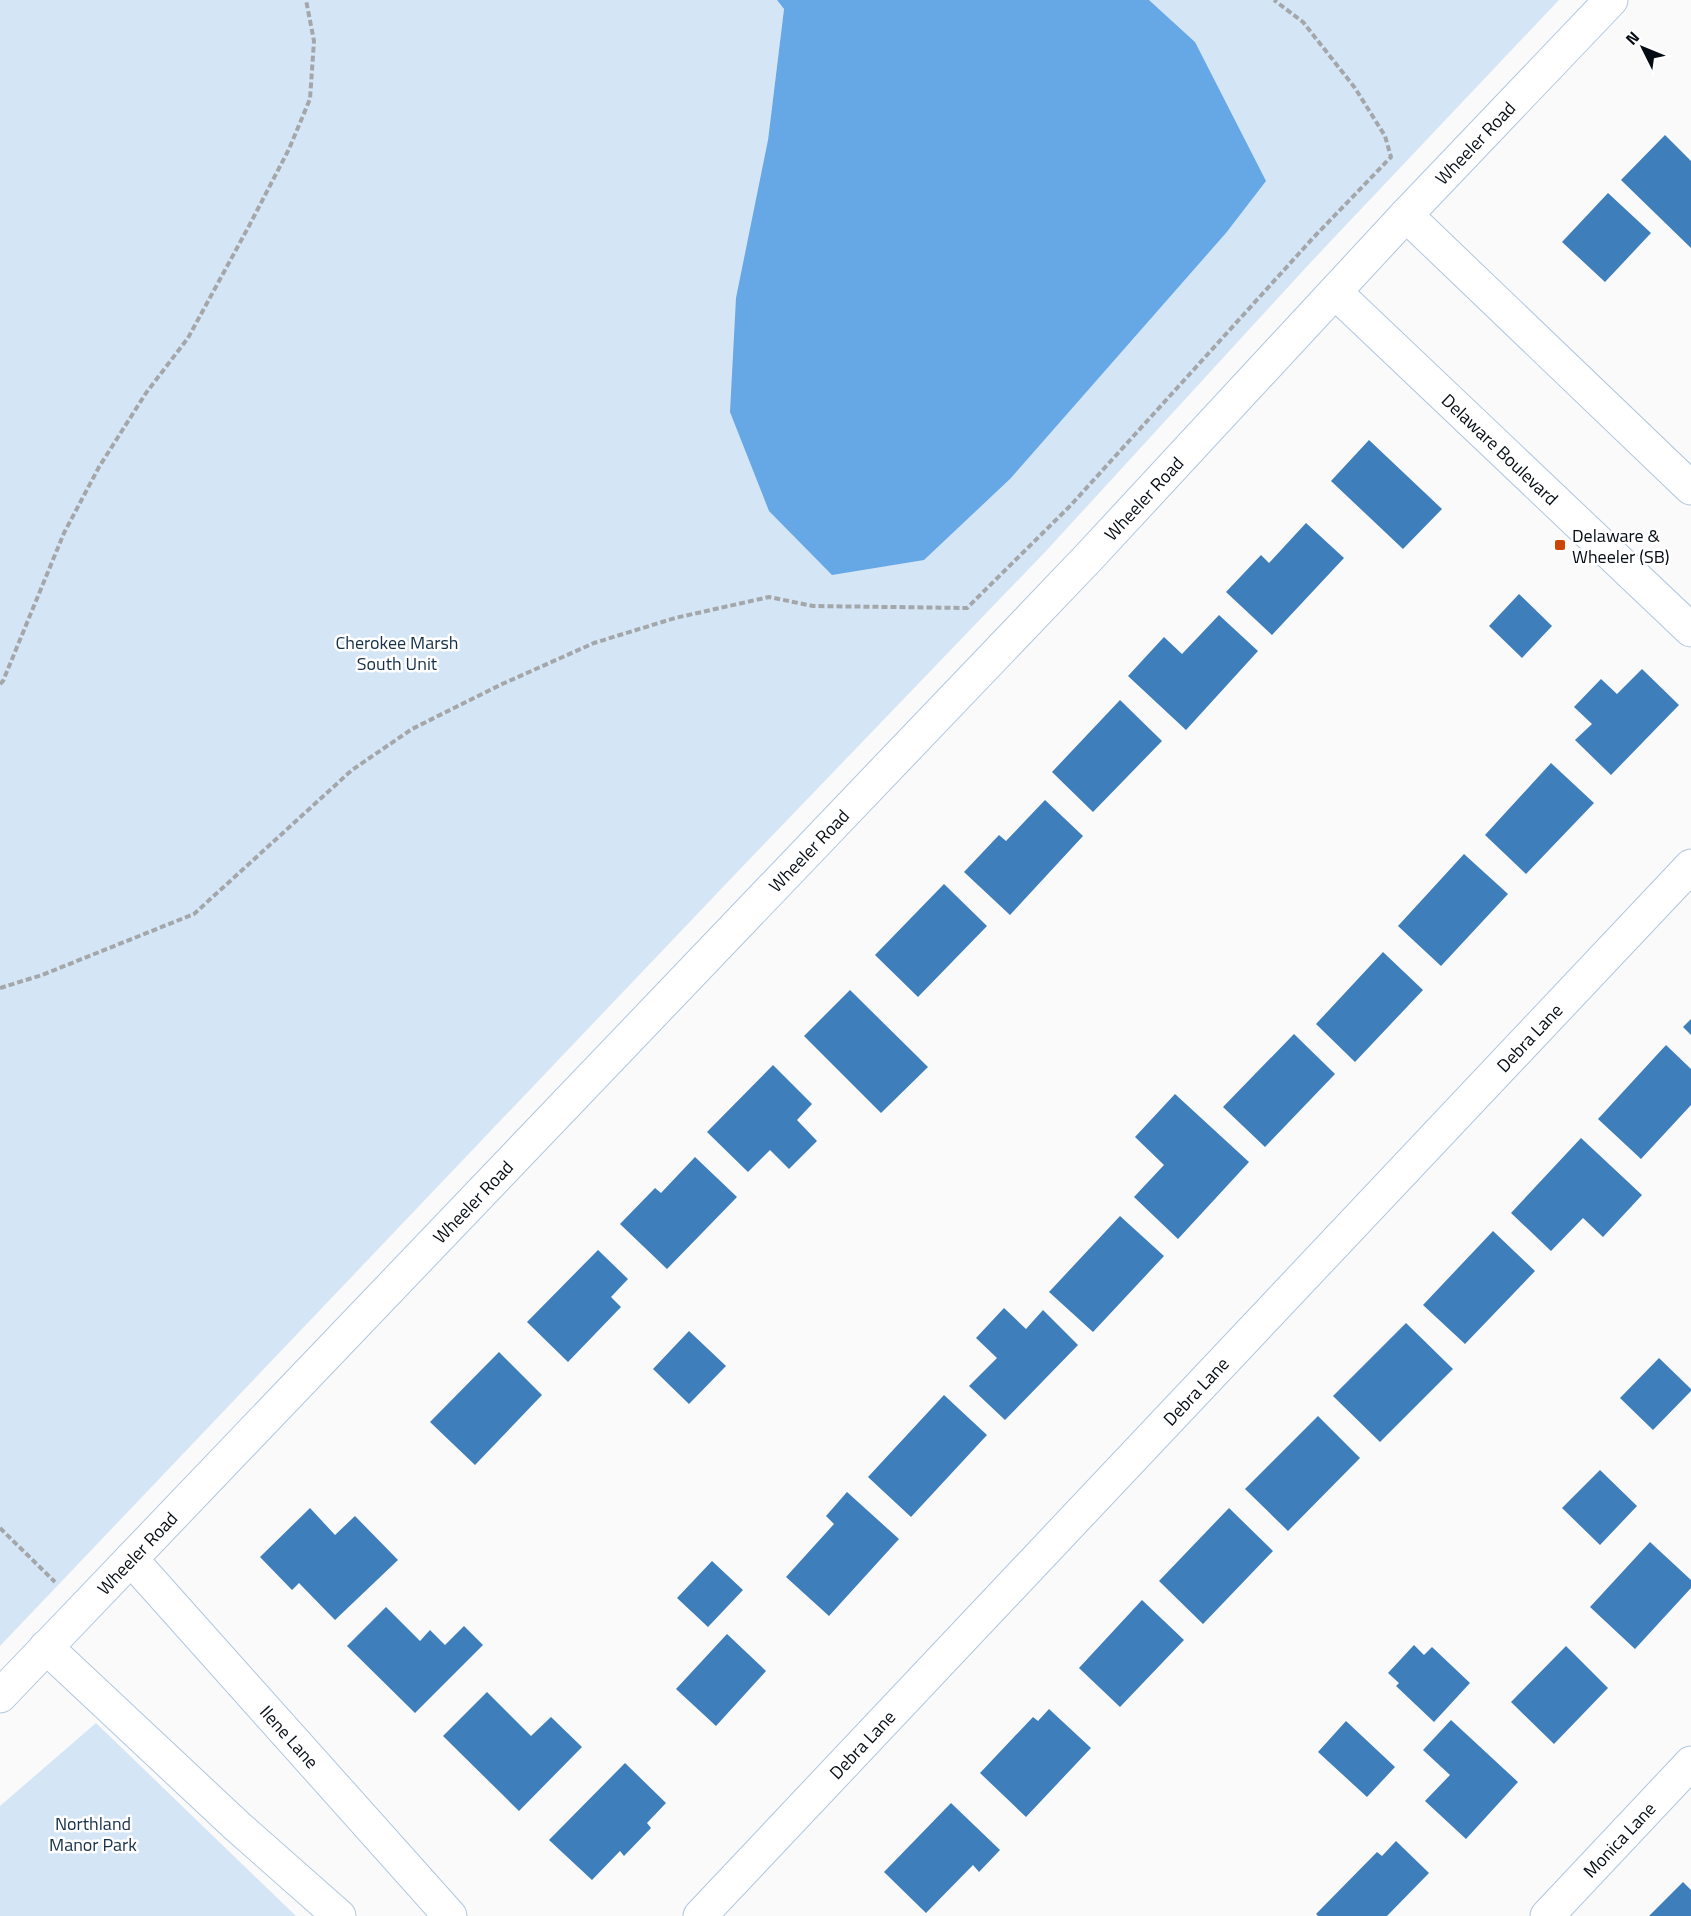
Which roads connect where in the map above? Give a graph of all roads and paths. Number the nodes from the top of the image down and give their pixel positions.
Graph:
1 (306, 0) edge
2 (1275, 0) edge
3 (1611, 0) edge
4 (1406, 215) junction
5 (1335, 292) junction
6 (1691, 488) edge
7 (1691, 630) edge
8 (0, 684) edge
9 (1691, 866) edge
10 (0, 988) edge
11 (0, 1528) edge
12 (130, 1559) junction
13 (58, 1585) dead end
14 (46, 1647) junction
15 (0, 1696) edge
16 (1691, 1763) edge
17 (339, 1916) edge
18 (450, 1916) edge
19 (700, 1916) edge
20 (1547, 1916) edge

1 - 8 path
2 - 10 path
3 - 4 street, Wheeler Road
4 - 5 street, Wheeler Road
4 - 6 street
5 - 7 street, Delaware Boulevard
5 - 12 street, Wheeler Road
9 - 19 street, Debra Lane
11 - 13 path
12 - 14 street, Wheeler Road
12 - 18 street, Ilene Lane
14 - 15 street, Wheeler Road
14 - 17 street
16 - 20 street, Monica Lane

